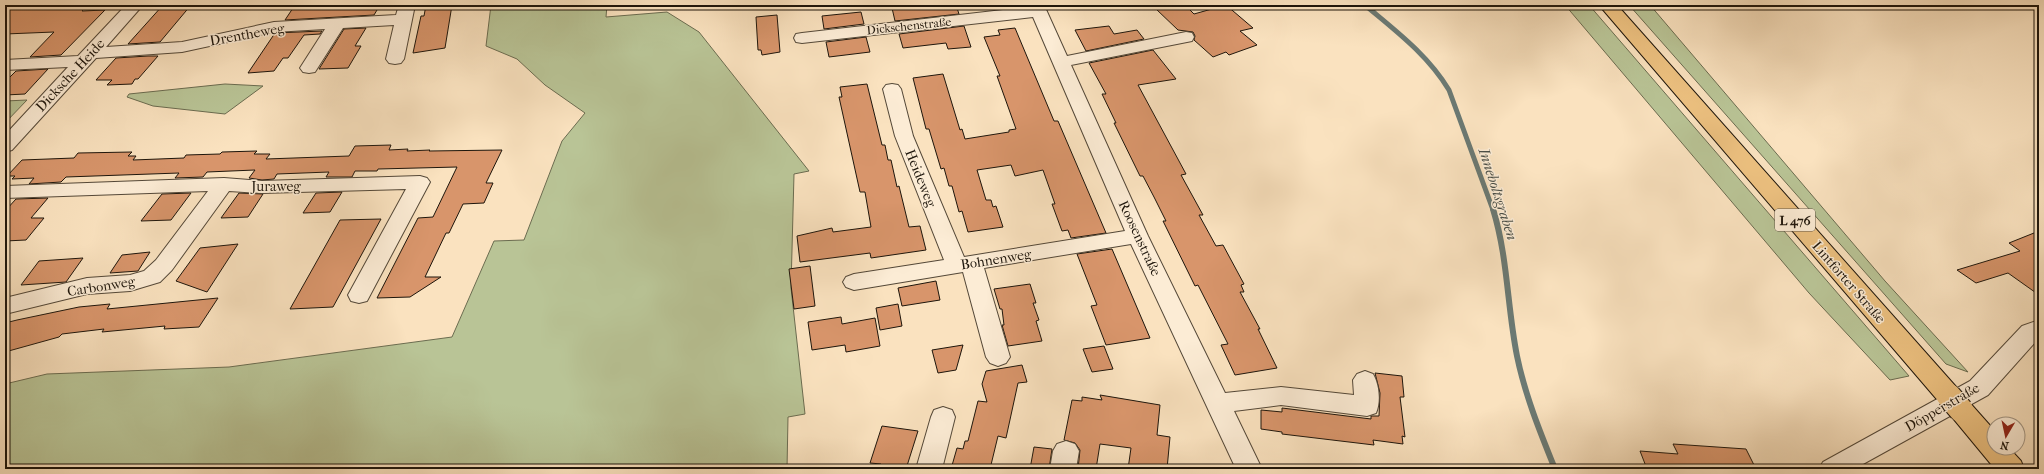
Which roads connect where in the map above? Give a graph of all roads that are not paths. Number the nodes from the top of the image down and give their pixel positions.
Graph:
1 (135, 5) edge
2 (1608, 5) edge
3 (1038, 8) edge
4 (405, 13) edge
5 (337, 24) junction
6 (1186, 37) dead end
7 (802, 38) dead end
8 (87, 57) junction
9 (395, 59) dead end
10 (1061, 62) junction
11 (5, 65) edge
12 (309, 68) dead end
13 (892, 90) dead end
14 (5, 146) edge
15 (224, 184) junction
16 (5, 192) edge
17 (1138, 236) junction
18 (964, 264) junction
19 (854, 282) dead end
20 (359, 295) dead end
21 (5, 306) edge
22 (2039, 328) edge
23 (998, 357) dead end
24 (1365, 380) dead end
25 (1218, 403) junction
26 (943, 417) dead end
27 (929, 469) edge
28 (1249, 469) edge
29 (1832, 469) edge
30 (2011, 469) edge

1 - 8 street, Dicksche Heide
2 - 30 main road, Lintforter Straße / L 476
3 - 7 street, Dickschenstraße
3 - 10 street, Roosenstraße
4 - 5 street, Drentheweg
4 - 9 street, Drentheweg
5 - 8 street, Drentheweg
5 - 12 street
6 - 10 street
8 - 11 street, Drentheweg
8 - 14 street, Dicksche Heide
10 - 17 street, Roosenstraße
13 - 18 street, Heideweg
15 - 16 street, Juraweg
15 - 20 street, Juraweg
15 - 21 street, Carbonweg
17 - 18 street, Bohnenweg
17 - 25 street, Roosenstraße
18 - 19 street, Bohnenweg
18 - 23 street, Heideweg
22 - 29 street, Döpperstraße
24 - 25 street
25 - 28 street, Roosenstraße
26 - 27 street

